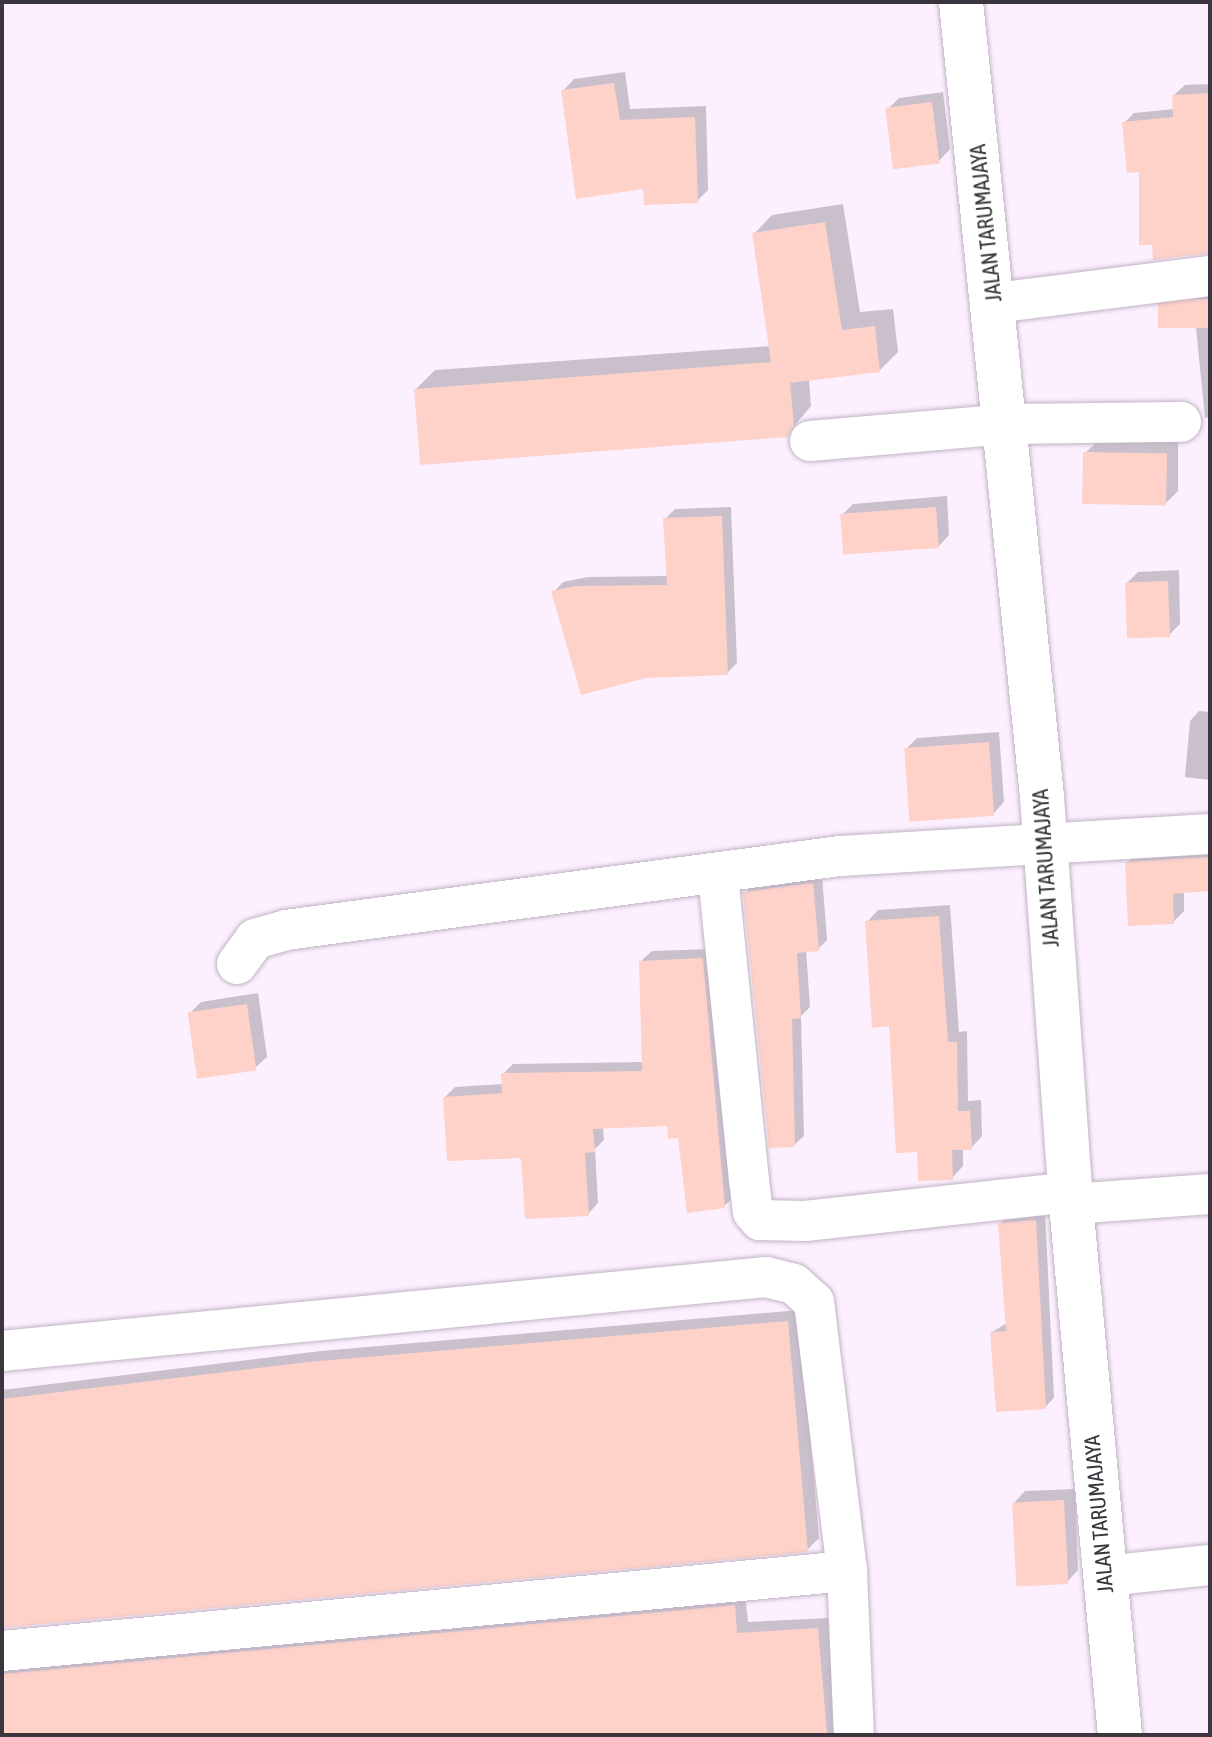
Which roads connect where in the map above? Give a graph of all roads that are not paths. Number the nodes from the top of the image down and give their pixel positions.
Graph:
1 (961, 2) edge
2 (1210, 276) edge
3 (1011, 300) junction
4 (1181, 422) dead end
5 (1010, 424) junction
6 (810, 441) dead end
7 (1210, 834) edge
8 (1046, 845) junction
9 (718, 875) junction
10 (237, 964) dead end
11 (1210, 1194) edge
12 (1073, 1199) junction
13 (2, 1351) edge
14 (1198, 1566) edge
15 (847, 1571) junction
16 (1115, 1578) junction
17 (2, 1651) edge
18 (854, 1735) edge
19 (1120, 1735) edge

1 - 3 street, JALAN TARUMAJAYA
2 - 3 street
3 - 5 street, JALAN TARUMAJAYA
4 - 5 street
5 - 6 street
5 - 8 street, JALAN TARUMAJAYA
7 - 8 street
8 - 9 street
8 - 12 street, JALAN TARUMAJAYA
9 - 10 street
9 - 12 street
11 - 12 street
12 - 16 street, JALAN TARUMAJAYA
13 - 15 street
14 - 16 street
15 - 17 street
15 - 18 street
16 - 19 street, JALAN TARUMAJAYA

